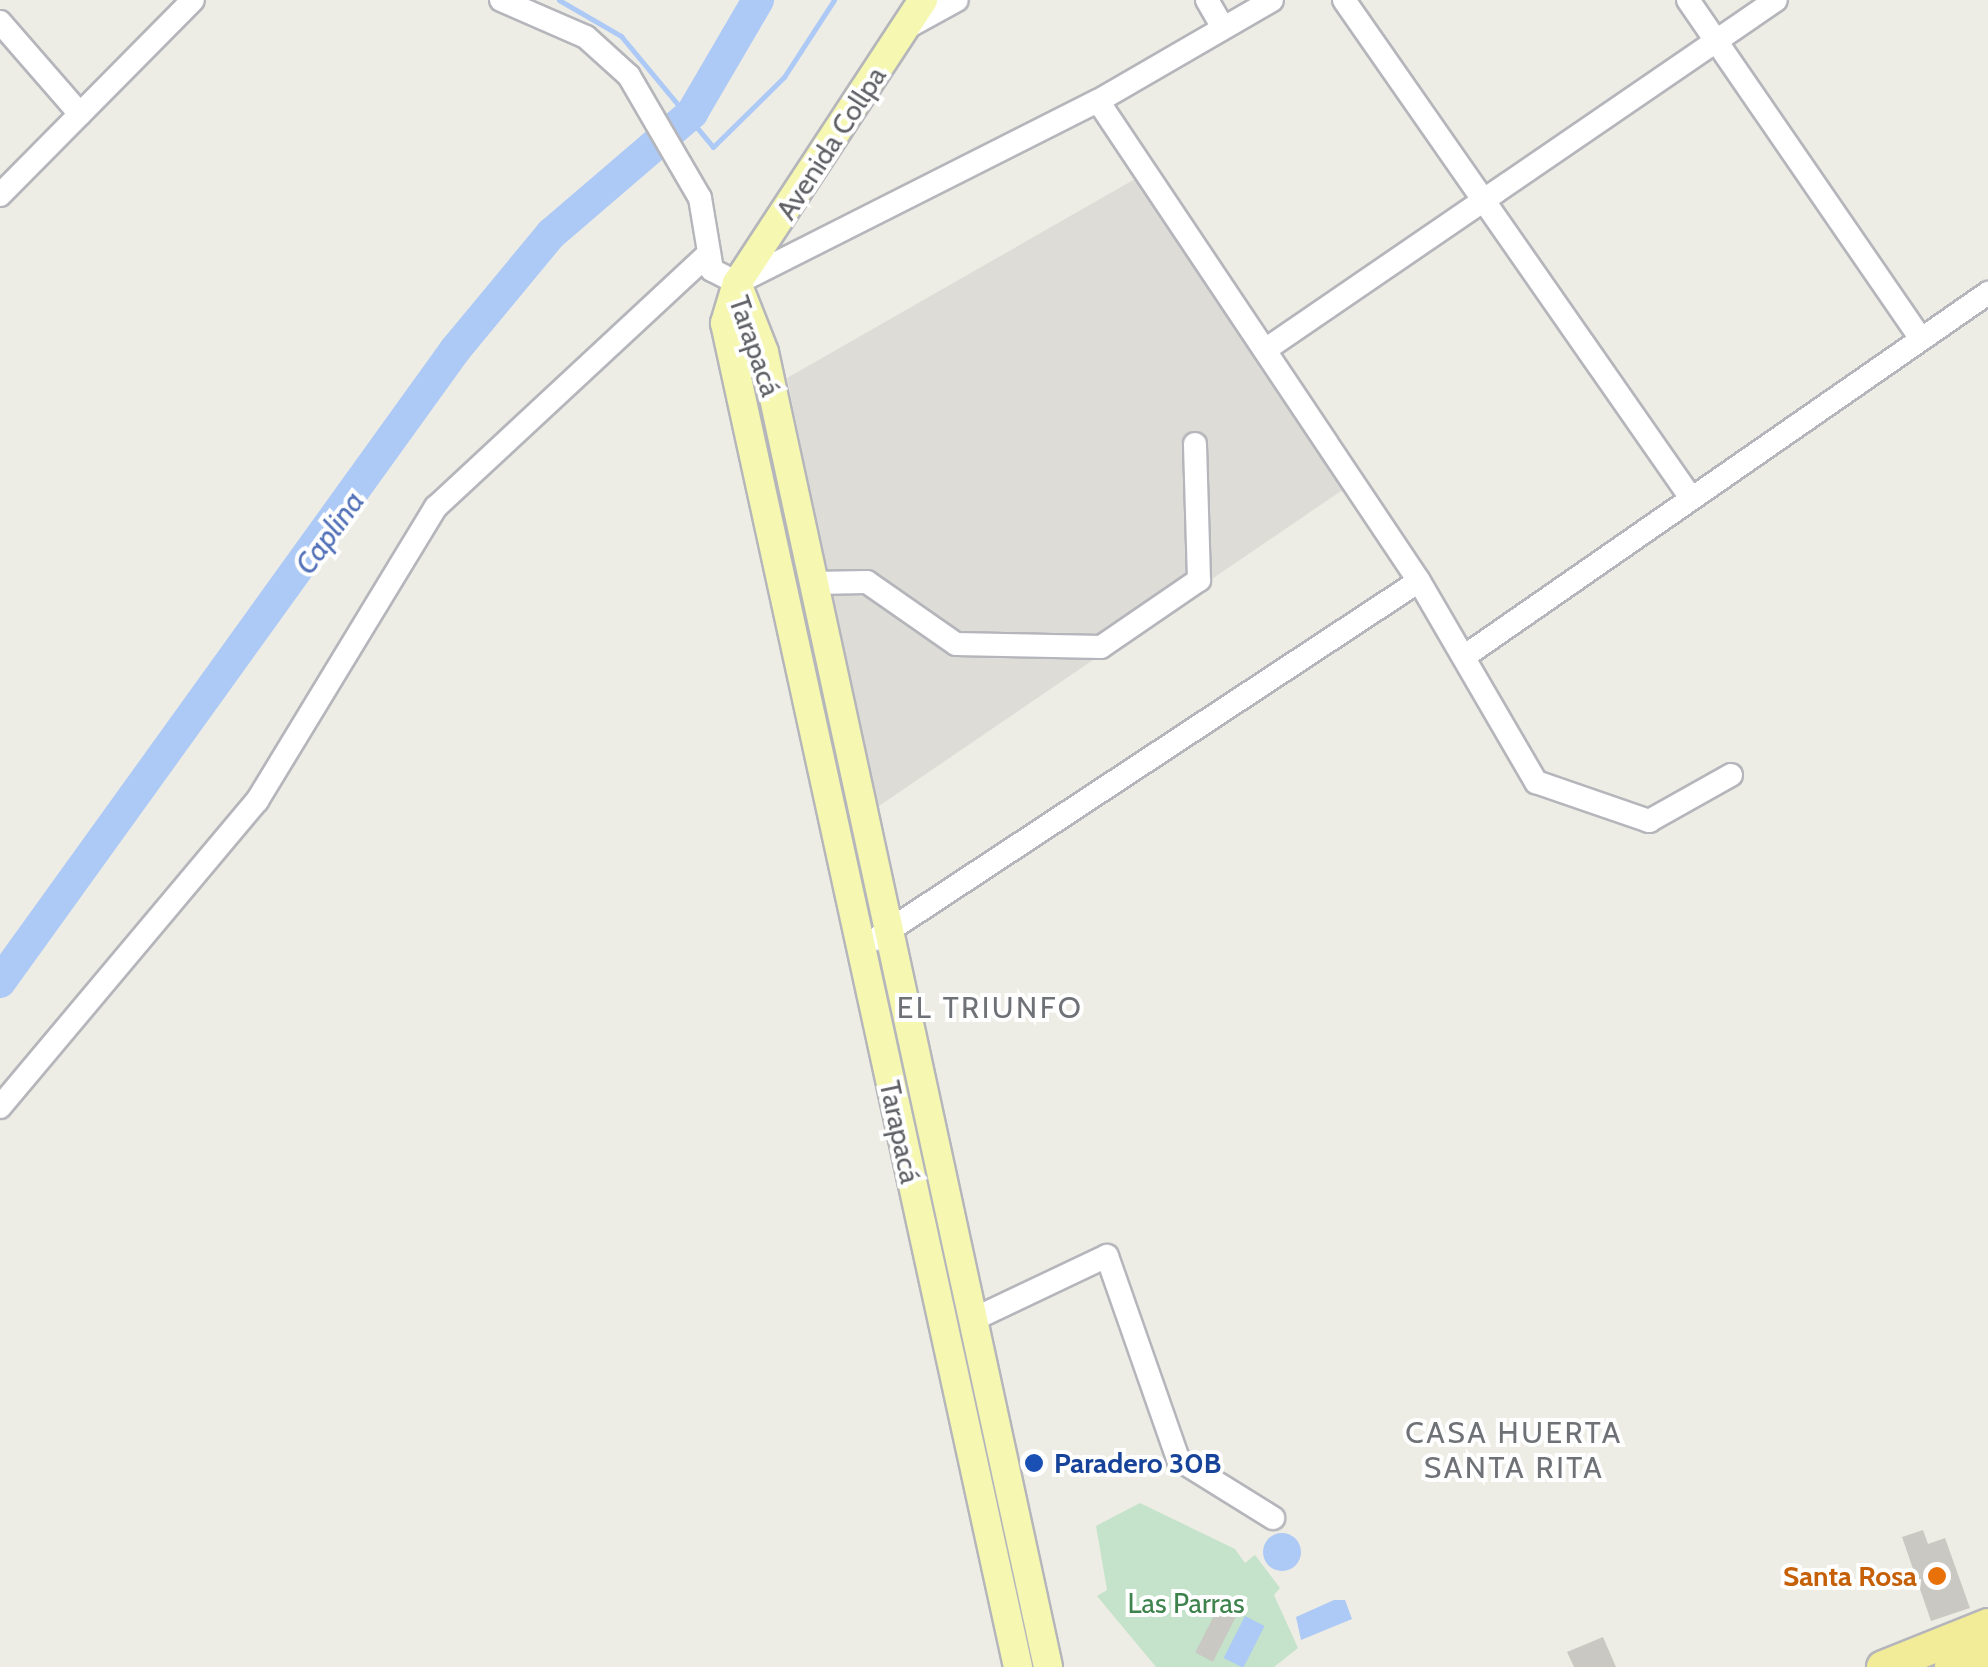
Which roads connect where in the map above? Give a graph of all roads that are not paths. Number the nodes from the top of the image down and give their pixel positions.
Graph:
1 (193, 0) edge
2 (500, 0) edge
3 (923, 0) edge
4 (957, 0) edge
5 (1207, 0) edge
6 (1272, 0) edge
7 (1344, 0) edge
8 (1688, 0) edge
9 (1776, 0) edge
10 (0, 22) edge
11 (1223, 28) junction
12 (904, 29) junction
13 (1715, 42) junction
14 (1098, 101) junction
15 (80, 114) junction
16 (0, 195) edge
17 (1482, 196) junction
18 (706, 255) junction
19 (737, 283) junction
20 (1988, 293) edge
21 (1920, 338) junction
22 (1265, 350) junction
23 (1196, 444) dead end
24 (1691, 498) junction
25 (1418, 581) junction
26 (814, 583) junction
27 (780, 591) junction
28 (1465, 656) junction
29 (1731, 775) dead end
30 (889, 936) junction
31 (858, 942) junction
32 (0, 1107) edge
33 (930, 1126) junction
34 (900, 1133) junction
35 (965, 1287) junction
36 (936, 1294) junction
37 (972, 1320) junction
38 (1012, 1500) junction
39 (982, 1506) junction
40 (1273, 1518) dead end
41 (1988, 1625) edge
42 (1962, 1656) edge
43 (1018, 1667) edge
44 (1048, 1667) edge
45 (1884, 1667) edge

1 - 15 street
2 - 18 street
3 - 12 main road, Avenida Collpa
4 - 12 street
5 - 11 street
6 - 11 street
7 - 17 street
8 - 13 street
9 - 13 street
10 - 15 street
11 - 14 street
12 - 19 main road, Avenida Collpa
13 - 17 street
13 - 21 street
14 - 19 street
14 - 22 street
15 - 16 street
17 - 22 street
17 - 24 street
18 - 19 street
18 - 32 street
19 - 26 main road, Tarapacá
19 - 27 main road, Tarapacá
20 - 21 street
21 - 24 street
22 - 25 street
23 - 26 street
24 - 28 street
25 - 28 street
25 - 30 street
26 - 27 main road
26 - 30 main road, Tarapacá
27 - 31 main road, Tarapacá
28 - 29 street
30 - 31 street
30 - 33 main road, Tarapacá
31 - 34 main road, Tarapacá
33 - 34 main road
33 - 35 main road, Tarapacá
34 - 36 main road, Tarapacá
35 - 36 main road
35 - 37 main road, Tarapacá
36 - 39 main road, Tarapacá
37 - 38 main road, Tarapacá
37 - 40 street
38 - 39 main road
38 - 44 main road, Tarapacá
39 - 43 main road, Tarapacá
41 - 42 highway
42 - 45 highway

